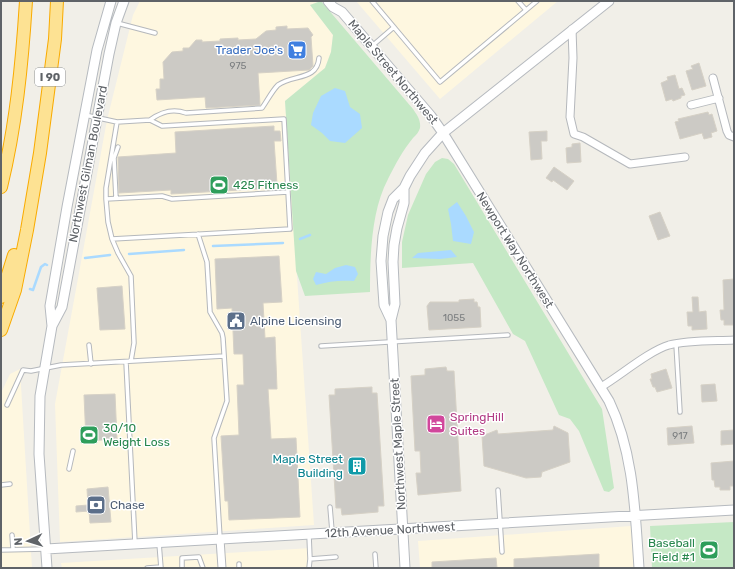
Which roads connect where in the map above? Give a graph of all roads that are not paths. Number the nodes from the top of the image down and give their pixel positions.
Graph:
1 (26, 1) edge
2 (57, 1) edge
3 (111, 1) edge
4 (124, 1) edge
5 (328, 1) edge
6 (339, 1) edge
7 (372, 1) edge
8 (518, 1) edge
9 (537, 1) edge
10 (609, 1) edge
11 (526, 10) junction
12 (342, 12) junction
13 (116, 23) junction
14 (394, 27) junction
15 (572, 29) junction
16 (155, 34) dead end
17 (371, 46) junction
18 (319, 58) dead end
19 (713, 78) dead end
20 (719, 98) junction
21 (691, 105) dead end
22 (84, 115) junction
23 (97, 117) junction
24 (150, 120) junction
25 (117, 122) junction
26 (443, 133) junction
27 (734, 138) edge
28 (118, 147) dead end
29 (40, 153) junction
30 (685, 156) dead end
31 (1, 187) edge
32 (288, 192) junction
33 (116, 198) junction
34 (106, 199) junction
35 (198, 234) junction
36 (112, 239) junction
37 (1, 297) edge
38 (52, 326) junction
39 (1, 330) edge
40 (508, 335) dead end
41 (734, 340) edge
42 (392, 343) junction
43 (676, 344) junction
44 (89, 345) dead end
45 (321, 346) dead end
46 (224, 356) junction
47 (131, 361) junction
48 (126, 362) junction
49 (90, 364) junction
50 (44, 368) junction
51 (601, 387) junction
52 (7, 405) dead end
53 (680, 412) dead end
54 (73, 451) dead end
55 (69, 469) dead end
56 (10, 484) dead end
57 (1, 485) edge
58 (498, 490) dead end
59 (330, 506) dead end
60 (734, 510) edge
61 (636, 516) junction
62 (500, 524) junction
63 (403, 529) junction
64 (332, 533) junction
65 (308, 534) junction
66 (12, 535) dead end
67 (220, 539) junction
68 (159, 542) junction
69 (135, 543) junction
70 (13, 549) junction
71 (46, 549) junction
72 (1, 550) edge
73 (502, 552) dead end
74 (375, 554) dead end
75 (336, 557) dead end
76 (310, 559) junction
77 (47, 568) edge
78 (147, 568) edge
79 (161, 568) edge
80 (182, 568) edge
81 (203, 568) edge
82 (222, 568) edge
83 (309, 568) edge
84 (376, 568) edge
85 (405, 568) edge
86 (639, 568) edge

1 - 31 highway, I 90
2 - 29 highway, I 90
3 - 22 street, Northwest Gilman Boulevard
4 - 13 street, Northwest Gilman Boulevard
5 - 12 street, Maple Street Northwest
6 - 12 street, Maple Street Northwest
7 - 14 lane
8 - 11 lane
9 - 11 lane
10 - 15 street
11 - 14 lane
12 - 17 street, Maple Street Northwest
13 - 16 lane
13 - 23 street, Northwest Gilman Boulevard
14 - 17 lane
15 - 26 street
15 - 30 street
17 - 26 street, Maple Street Northwest
18 - 24 lane
19 - 20 street
20 - 21 street
20 - 27 street
22 - 23 lane
22 - 38 street, Northwest Gilman Boulevard
23 - 25 lane
23 - 38 street, Northwest Gilman Boulevard
24 - 25 lane
24 - 32 lane
25 - 34 lane
26 - 42 street, Northwest Maple Street
26 - 51 street, Newport Way Northwest
28 - 33 lane
29 - 37 highway, I 90
29 - 39 highway
32 - 33 lane
32 - 35 lane
33 - 34 lane
34 - 36 lane
35 - 36 lane
35 - 46 lane
36 - 47 lane
38 - 50 street, Northwest Gilman Boulevard
40 - 42 lane
41 - 43 street
42 - 45 lane
42 - 63 street, Northwest Maple Street
43 - 51 street
43 - 53 lane
44 - 49 lane
46 - 47 lane
46 - 67 lane
47 - 48 lane
48 - 49 lane
48 - 69 lane
49 - 50 lane
50 - 52 lane
50 - 71 street, Northwest Gilman Boulevard
51 - 61 street, Newport Way Northwest
54 - 55 lane
56 - 57 lane
58 - 62 lane
59 - 64 lane
60 - 61 street, 12th Avenue Northwest
61 - 62 street, 12th Avenue Northwest
61 - 86 street, Newport Way Northwest
62 - 63 street, 12th Avenue Northwest
62 - 73 lane
63 - 64 street, 12th Avenue Northwest
63 - 85 street, Northwest Maple Street
64 - 65 street, 12th Avenue Northwest
65 - 67 street, 12th Avenue Northwest
65 - 76 lane
66 - 70 lane
67 - 68 street, 12th Avenue Northwest
67 - 82 street
68 - 69 street, 12th Avenue Northwest
68 - 79 lane
69 - 71 street, 12th Avenue Northwest
70 - 71 lane
70 - 72 lane
71 - 77 street, Northwest Gilman Boulevard
74 - 84 lane
75 - 76 lane
76 - 83 lane
78 - 79 lane
80 - 81 lane

